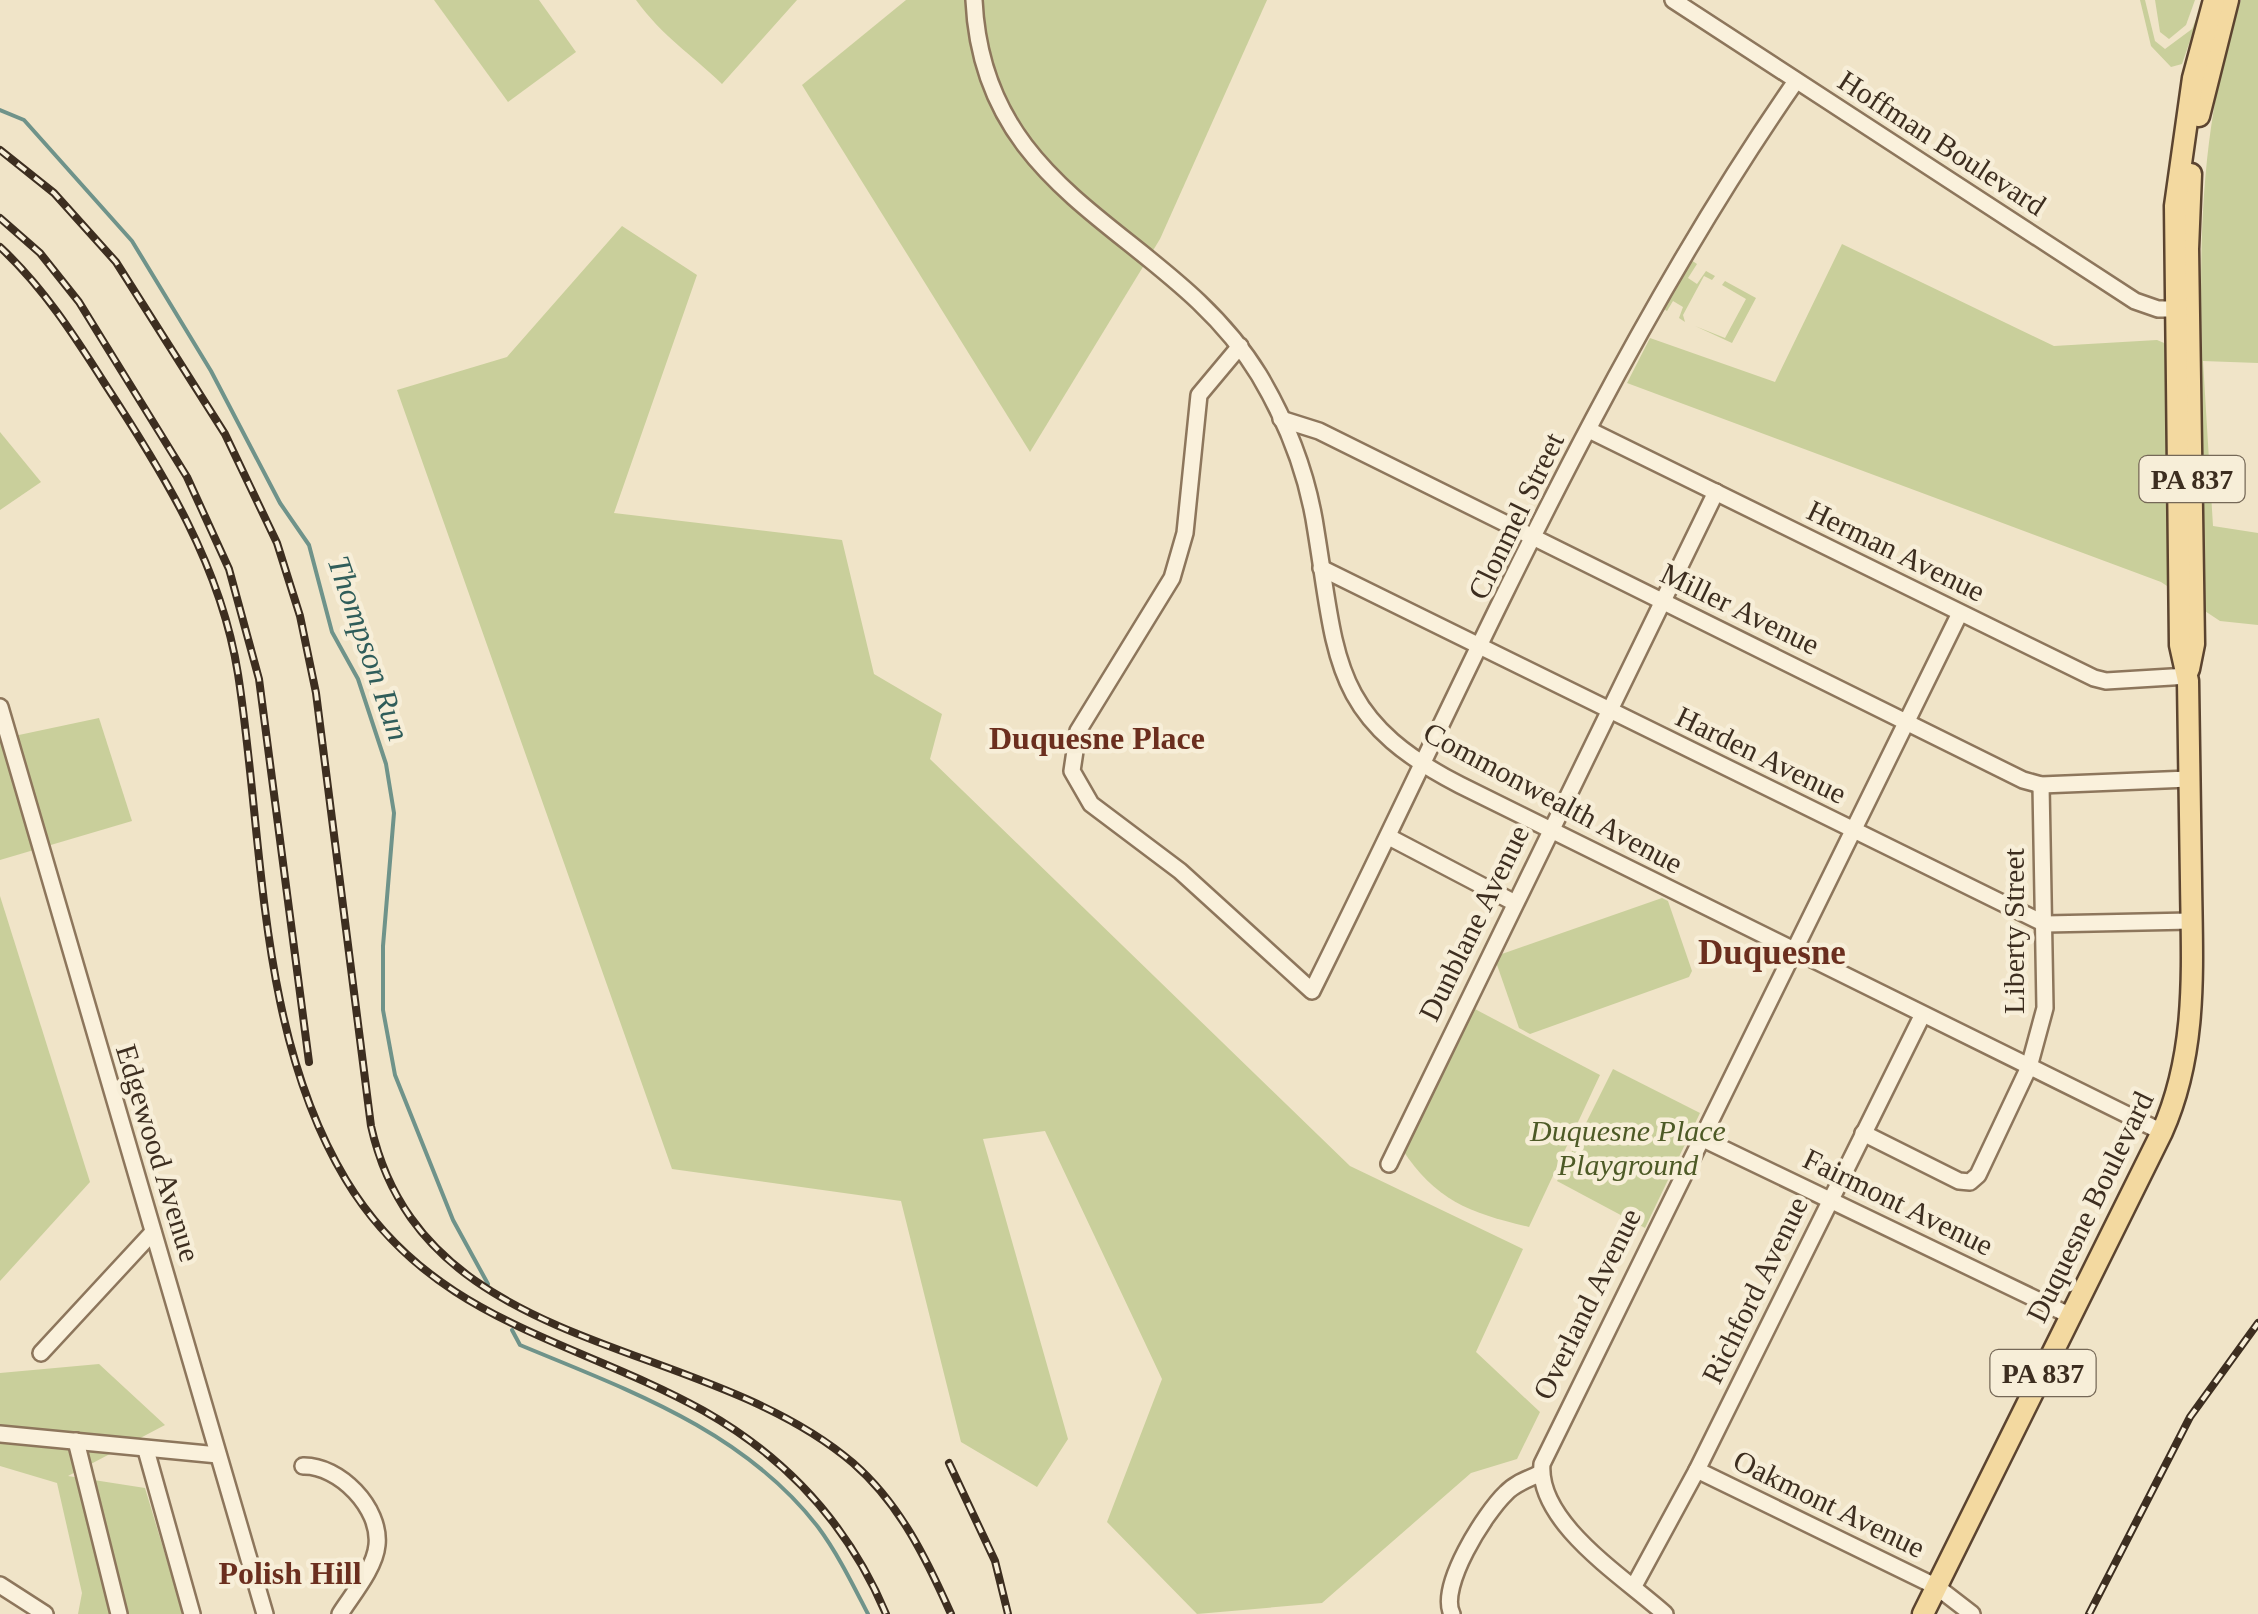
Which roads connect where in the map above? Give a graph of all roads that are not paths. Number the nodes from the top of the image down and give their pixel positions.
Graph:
1 (974, 0) edge
2 (1673, 0) edge
3 (2214, 0) edge
4 (2228, 0) edge
5 (1796, 81) junction
6 (2182, 309) junction
7 (1240, 346) junction
8 (1282, 418) junction
9 (1589, 430) junction
10 (1716, 492) junction
11 (1535, 539) junction
12 (1321, 568) junction
13 (1663, 602) junction
14 (1960, 613) junction
15 (1482, 647) junction
16 (2188, 676) junction
17 (0, 707) edge
18 (1609, 710) junction
19 (1906, 721) junction
20 (1424, 766) junction
21 (2189, 778) junction
22 (2041, 784) junction
23 (1550, 831) junction
24 (1853, 832) junction
25 (1389, 837) junction
26 (1514, 903) junction
27 (2191, 920) junction
28 (2045, 924) junction
29 (1793, 953) junction
30 (1922, 1016) junction
31 (2029, 1068) junction
32 (2162, 1132) junction
33 (1863, 1133) junction
34 (1701, 1138) junction
35 (1389, 1164) dead end
36 (1830, 1199) junction
37 (152, 1232) junction
38 (2071, 1316) junction
39 (41, 1353) dead end
40 (0, 1434) edge
41 (76, 1441) junction
42 (146, 1450) junction
43 (218, 1455) junction
44 (303, 1466) dead end
45 (1697, 1470) junction
46 (1541, 1473) junction
47 (0, 1586) edge
48 (1634, 1586) junction
49 (1937, 1587) junction
50 (45, 1614) edge
51 (119, 1614) edge
52 (192, 1614) edge
53 (265, 1614) edge
54 (340, 1614) edge
55 (1452, 1614) edge
56 (1665, 1614) edge
57 (1924, 1614) edge
58 (1972, 1614) edge

1 - 7 street, Commonwealth Avenue
2 - 5 street, Hoffman Boulevard
3 - 6 main road, PA 837
4 - 6 main road, PA 837
5 - 6 street, Hoffman Boulevard
5 - 9 street, Clonmel Street
6 - 16 main road, Duquesne Boulevard / PA 837
7 - 8 street, Commonwealth Avenue
7 - 25 street, Clonmel Street
8 - 11 street, Miller Avenue
8 - 12 street, Commonwealth Avenue
9 - 10 street, Herman Avenue
9 - 11 street, Clonmel Street
10 - 13 street, Dunblane Avenue
10 - 14 street, Herman Avenue
11 - 13 street, Miller Avenue
11 - 15 street, Clonmel Street
12 - 15 street, Harden Avenue
12 - 20 street, Commonwealth Avenue
13 - 18 street, Dunblane Avenue
13 - 19 street, Miller Avenue
14 - 16 street, Herman Avenue
14 - 19 street, Overland Avenue
15 - 18 street, Harden Avenue
15 - 20 street, Clonmel Street
16 - 21 main road, Duquesne Boulevard / PA 837
17 - 37 street, Edgewood Avenue
18 - 23 street, Dunblane Avenue
18 - 24 street, Harden Avenue
19 - 22 street, Miller Avenue
19 - 24 street, Overland Avenue
20 - 23 street, Commonwealth Avenue
20 - 25 street, Clonmel Street
21 - 22 street, Miller Avenue
21 - 27 main road, Duquesne Boulevard / PA 837
22 - 28 street, Liberty Street
23 - 26 street, Dunblane Avenue
23 - 29 street, Commonwealth Avenue
24 - 28 street, Harden Avenue
24 - 29 street, Overland Avenue
25 - 26 street
26 - 35 street, Dunblane Avenue
27 - 28 street, Harden Avenue
27 - 32 main road, Duquesne Boulevard / PA 837
28 - 31 street, Liberty Street
29 - 30 street, Commonwealth Avenue
29 - 34 street, Overland Avenue
30 - 31 street, Commonwealth Avenue
30 - 33 street, Richford Avenue
31 - 32 street, Commonwealth Avenue
31 - 33 street, Liberty Street
32 - 38 main road, Duquesne Boulevard / PA 837
33 - 36 street, Richford Avenue
34 - 36 street, Fairmont Avenue
34 - 46 street, Overland Avenue
36 - 38 street, Fairmont Avenue
36 - 45 street, Richford Avenue
37 - 39 street
37 - 43 street, Edgewood Avenue
38 - 49 main road, Duquesne Boulevard / PA 837
40 - 41 street
41 - 42 street
41 - 51 street
42 - 43 street
42 - 52 street
43 - 53 street, Edgewood Avenue
44 - 54 street
45 - 48 street, Richford Avenue
45 - 49 street, Oakmont Avenue
46 - 48 street
46 - 55 street
47 - 50 street
48 - 56 street
49 - 57 main road, Duquesne Boulevard / PA 837
49 - 58 street, Oakmont Avenue

